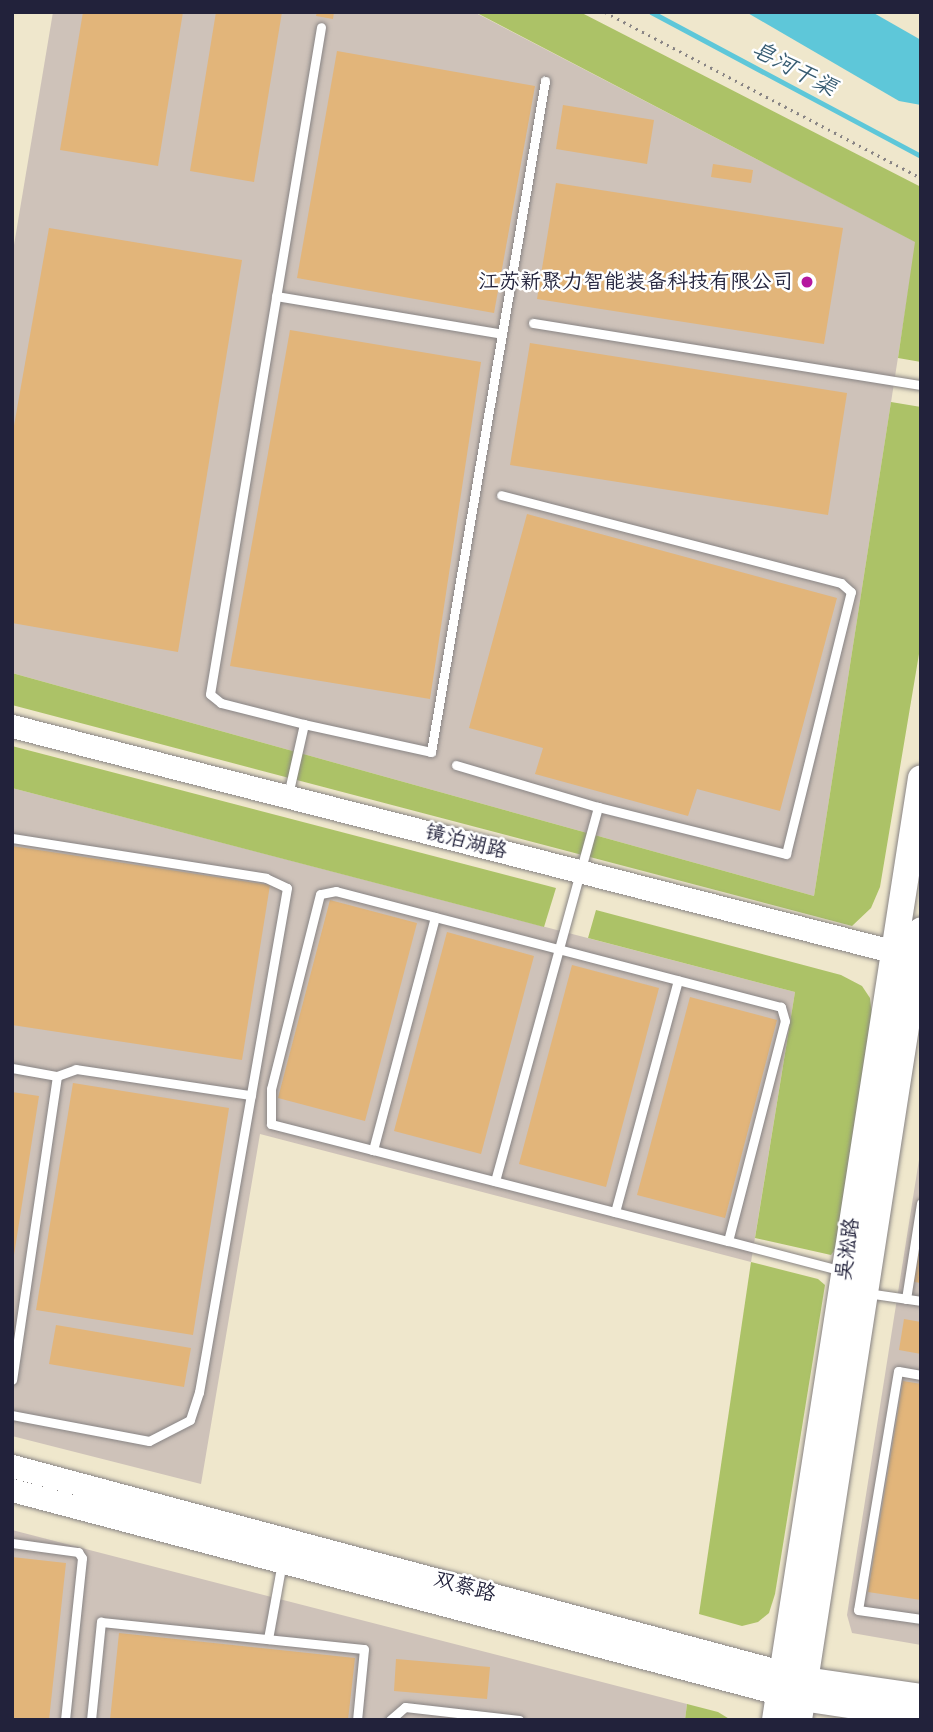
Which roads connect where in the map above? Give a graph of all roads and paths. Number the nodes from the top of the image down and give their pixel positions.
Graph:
1 (606, 12) edge
2 (320, 27) dead end
3 (545, 81) dead end
4 (921, 177) edge
5 (276, 296) junction
6 (533, 323) dead end
7 (502, 334) junction
8 (921, 385) edge
9 (501, 495) dead end
10 (304, 724) junction
11 (12, 726) edge
12 (456, 765) dead end
13 (921, 778) edge
14 (288, 797) junction
15 (598, 807) junction
16 (12, 838) edge
17 (580, 872) junction
18 (435, 917) junction
19 (921, 930) edge
20 (559, 949) junction
21 (910, 956) edge
22 (678, 980) junction
23 (12, 1068) edge
24 (57, 1076) junction
25 (251, 1095) junction
26 (373, 1150) junction
27 (495, 1181) junction
28 (921, 1203) edge
29 (615, 1212) junction
30 (728, 1241) junction
31 (857, 1280) junction
32 (906, 1299) junction
33 (921, 1301) edge
34 (921, 1375) edge
35 (12, 1380) edge
36 (12, 1415) edge
37 (12, 1466) edge
38 (12, 1490) edge
39 (12, 1543) edge
40 (282, 1562) junction
41 (921, 1619) edge
42 (268, 1639) junction
43 (793, 1692) edge
44 (921, 1695) edge
45 (921, 1717) edge
46 (65, 1720) edge
47 (91, 1720) edge
48 (357, 1720) edge
49 (390, 1720) edge
50 (519, 1720) edge
51 (775, 1720) edge

1 - 4 path
2 - 5 lane
3 - 7 lane
5 - 7 lane
5 - 10 lane
6 - 8 lane
7 - 10 lane
9 - 15 lane
10 - 14 lane
11 - 14 street, 镜泊湖路
12 - 15 lane
13 - 21 main road, 吴淞路
14 - 17 street, 镜泊湖路
15 - 17 lane
16 - 25 lane
17 - 20 lane
17 - 21 street, 镜泊湖路
18 - 20 lane
18 - 26 lane
18 - 26 lane
19 - 21 main road, 吴淞路
20 - 22 lane
20 - 27 lane
21 - 31 main road, 吴淞路
22 - 29 lane
22 - 30 lane
23 - 24 lane
24 - 25 lane
24 - 35 lane
25 - 36 lane
26 - 27 lane
27 - 29 lane
28 - 32 lane
29 - 30 lane
30 - 31 lane
31 - 32 lane
31 - 43 main road, 吴淞路
32 - 33 lane
34 - 41 lane
37 - 43 street, 双蔡路
38 - 40 street, 双蔡路
39 - 46 lane
40 - 42 lane
40 - 43 street, 双蔡路
42 - 47 lane
42 - 48 lane
43 - 44 street, 双蔡路
43 - 45 street, 双蔡路
43 - 51 main road, 吴淞路
49 - 50 lane

